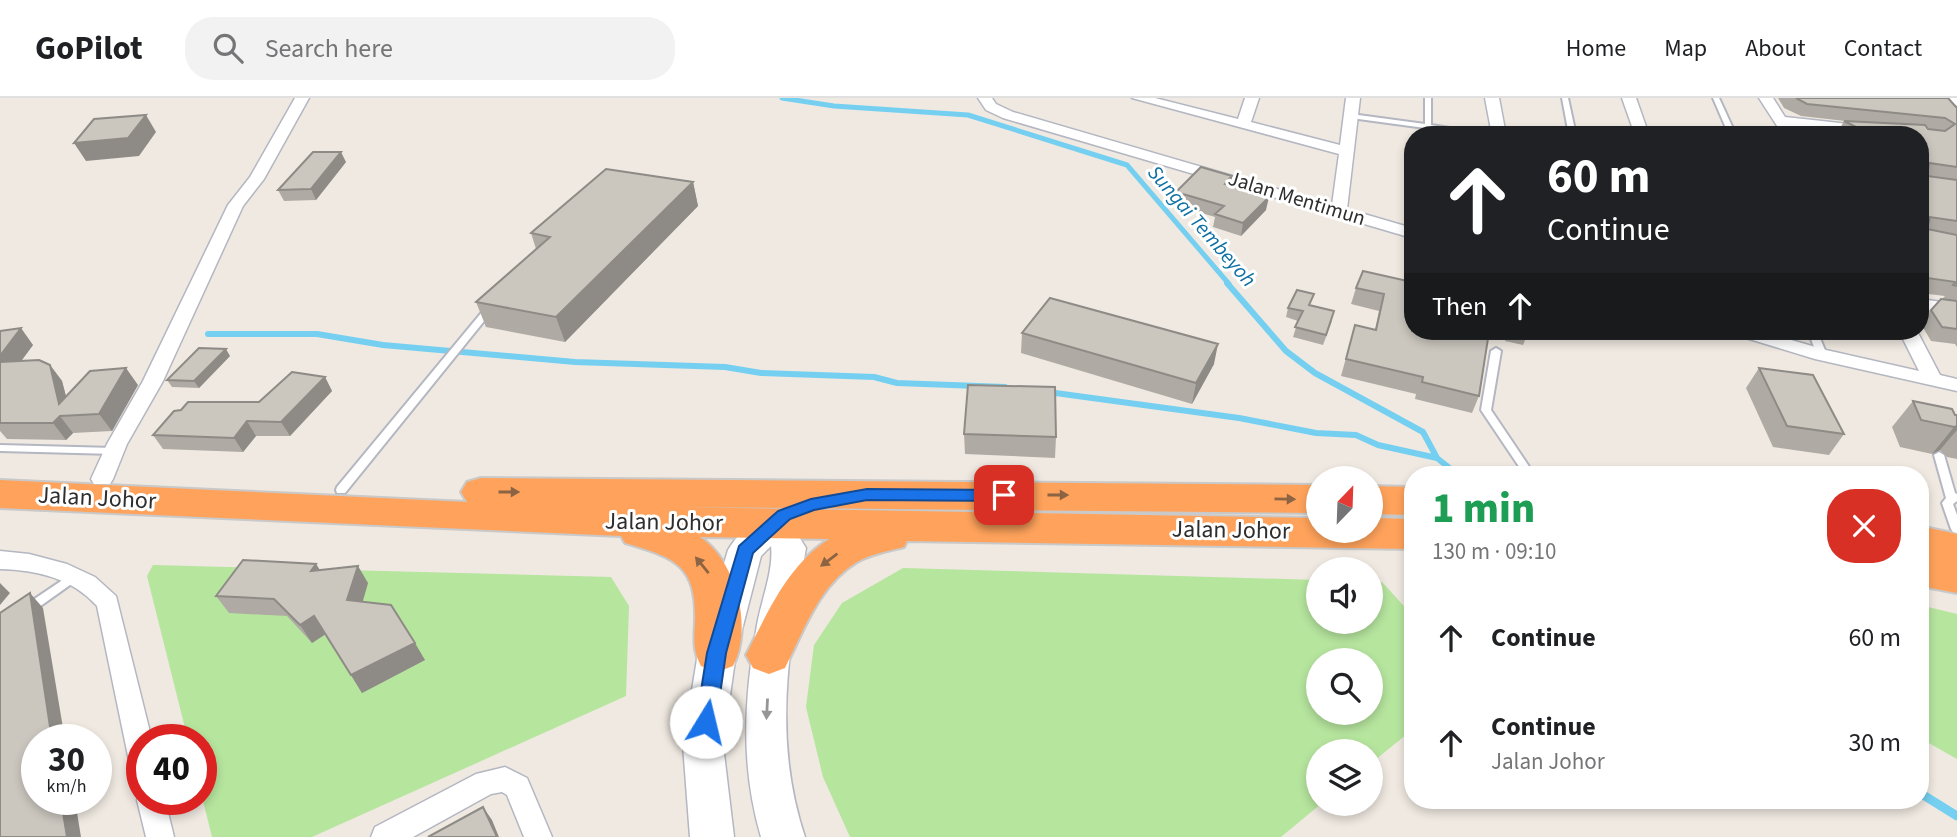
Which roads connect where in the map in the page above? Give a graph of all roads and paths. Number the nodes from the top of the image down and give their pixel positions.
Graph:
1 (302, 98) edge
2 (985, 98) edge
3 (1139, 98) edge
4 (1252, 98) edge
5 (1353, 98) edge
6 (1428, 98) edge
7 (1492, 98) edge
8 (1565, 98) edge
9 (1629, 98) edge
10 (1716, 98) edge
11 (1766, 98) edge
12 (1350, 116) junction
13 (1782, 121) junction
14 (1243, 125) junction
15 (1404, 126) edge
16 (1429, 126) edge
17 (1497, 126) edge
18 (1571, 126) edge
19 (1639, 126) edge
20 (1729, 126) edge
21 (1785, 126) edge
22 (1829, 126) edge
23 (1346, 151) junction
24 (1339, 211) junction
25 (1404, 231) edge
26 (499, 296) edge
27 (1929, 305) edge
28 (1957, 309) edge
29 (1772, 340) edge
30 (1816, 340) edge
31 (1913, 340) edge
32 (1496, 351) dead end
33 (1822, 355) junction
34 (1933, 380) junction
35 (1957, 385) edge
36 (0, 448) edge
37 (1939, 455) dead end
38 (108, 465) junction
39 (1524, 466) edge
40 (1957, 470) edge
41 (1944, 472) junction
42 (0, 478) edge
43 (341, 490) junction
44 (692, 492) junction
45 (0, 494) edge
46 (867, 495) junction
47 (1954, 498) edge
48 (1306, 499) edge
49 (1399, 509) edge
50 (548, 520) junction
51 (774, 524) junction
52 (989, 525) junction
53 (1957, 529) edge
54 (1929, 543) edge
55 (1957, 549) edge
56 (0, 561) edge
57 (1929, 572) edge
58 (1957, 577) edge
59 (73, 578) junction
60 (21, 614) edge
61 (716, 653) junction
62 (769, 655) junction
63 (135, 724) edge
64 (155, 815) edge
65 (160, 837) edge
66 (385, 837) edge
67 (538, 837) edge
68 (712, 837) edge
69 (783, 837) edge

1 - 38 street
2 - 24 street, Jalan Mentimun
3 - 14 street
4 - 14 street
5 - 12 street
6 - 16 lane
7 - 17 street
8 - 18 lane
9 - 19 street
10 - 20 lane
11 - 13 street
12 - 15 lane
12 - 23 street
13 - 21 street
13 - 22 street
14 - 23 street
23 - 24 street
24 - 25 street, Jalan Mentimun
26 - 43 lane
27 - 28 street
29 - 33 street
30 - 33 lane
31 - 34 street
32 - 39 lane
33 - 34 street
34 - 35 street
36 - 38 lane
37 - 41 lane
38 - 42 highway, Jalan Johor
38 - 43 highway, Jalan Johor
40 - 41 lane
41 - 47 lane
43 -> 44 highway, Jalan Johor
44 - 46 highway, Jalan Johor
44 - 51 highway
45 - 50 highway, Jalan Johor
46 -> 48 highway, Jalan Johor
46 - 51 highway
47 - 53 lane
49 - 52 highway, Jalan Johor
50 - 51 highway, Jalan Johor
61 -> 50 highway
51 - 52 highway, Jalan Johor
51 - 61 street
51 - 62 street
52 -> 62 highway
54 - 55 highway
56 - 59 street
57 - 58 highway
59 - 60 lane
59 - 63 street
61 - 68 street
62 -> 69 street
64 - 65 street
66 - 67 street

